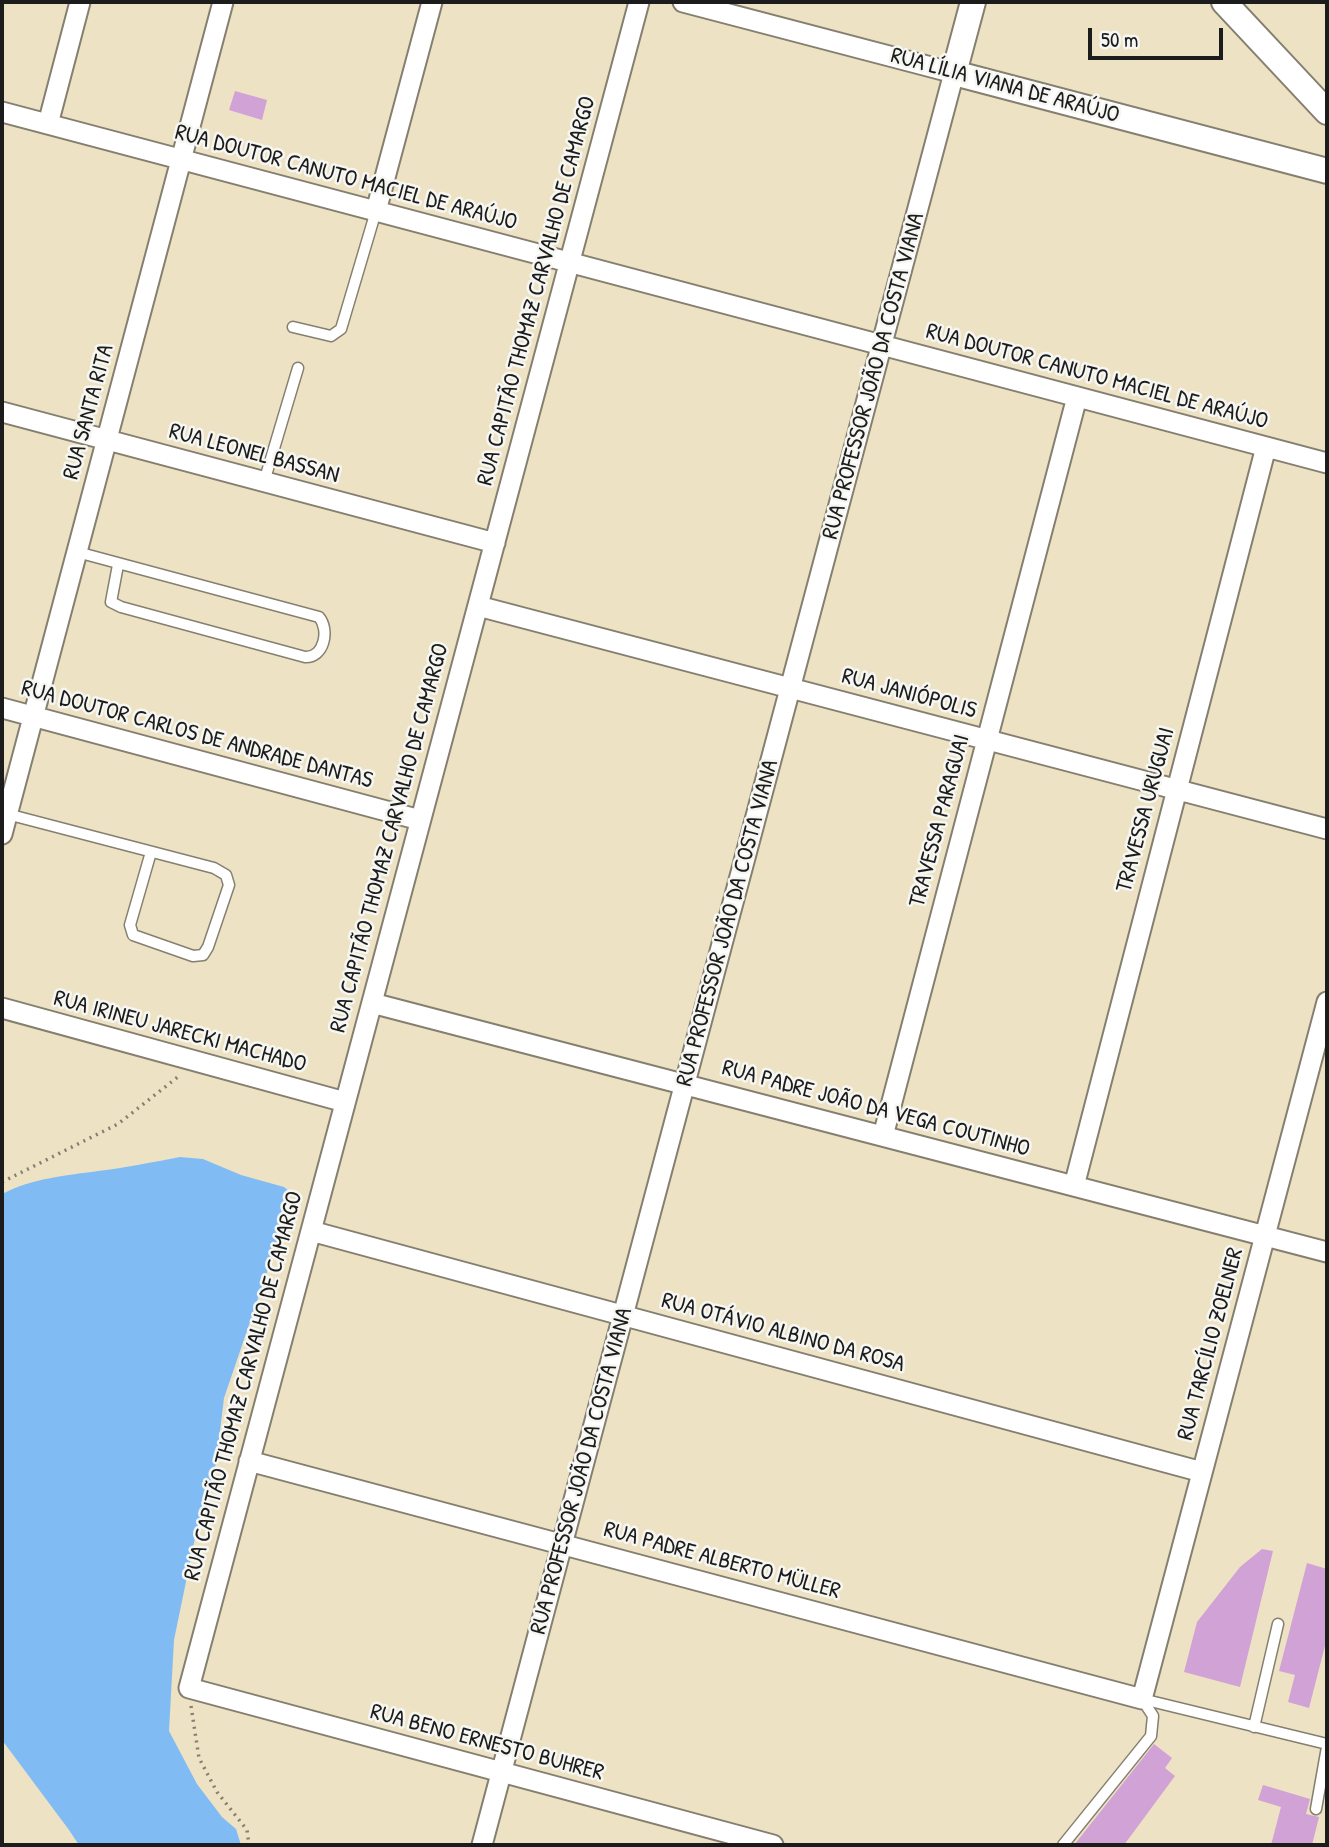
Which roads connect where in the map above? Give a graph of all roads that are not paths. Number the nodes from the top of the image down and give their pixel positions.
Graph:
1 (80, 2) edge
2 (223, 2) edge
3 (432, 2) edge
4 (639, 2) edge
5 (683, 2) edge
6 (973, 2) edge
7 (1224, 2) edge
8 (954, 73) junction
9 (2, 112) edge
10 (1327, 112) edge
11 (48, 124) junction
12 (181, 160) junction
13 (1327, 171) edge
14 (376, 211) junction
15 (570, 262) junction
16 (293, 327) dead end
17 (882, 345) junction
18 (298, 368) dead end
19 (1077, 397) junction
20 (2, 412) edge
21 (107, 440) junction
22 (1266, 447) junction
23 (1327, 463) edge
24 (264, 482) junction
25 (495, 543) junction
26 (77, 552) junction
27 (118, 565) junction
28 (478, 606) junction
29 (790, 688) junction
30 (2, 708) edge
31 (33, 716) junction
32 (987, 740) junction
33 (1177, 789) junction
34 (7, 814) junction
35 (421, 820) junction
36 (1327, 829) edge
37 (2, 834) edge
38 (151, 852) junction
39 (1327, 1002) edge
40 (372, 1003) junction
41 (2, 1008) edge
42 (685, 1084) junction
43 (345, 1102) junction
44 (883, 1136) junction
45 (1074, 1186) junction
46 (311, 1231) junction
47 (1265, 1236) junction
48 (1327, 1252) edge
49 (624, 1316) junction
50 (249, 1461) junction
51 (1202, 1472) junction
52 (562, 1544) junction
53 (1278, 1624) dead end
54 (189, 1688) joint
55 (1142, 1699) junction
56 (1254, 1727) junction
57 (1327, 1746) edge
58 (502, 1772) junction
59 (1316, 1809) dead end
60 (482, 1845) edge
61 (773, 1845) edge
62 (1063, 1845) edge

1 - 11 street
2 - 12 street, RUA SANTA RITA
3 - 14 street
4 - 15 street, RUA CAPITÃO THOMAZ CARVALHO DE CAMARGO
5 - 8 street, RUA LÍLIA VIANA DE ARAÚJO
6 - 8 street, RUA PROFESSOR JOÃO DA COSTA VIANA
7 - 10 street
8 - 13 street, RUA LÍLIA VIANA DE ARAÚJO
8 - 17 street, RUA PROFESSOR JOÃO DA COSTA VIANA
9 - 11 street, RUA DOUTOR CANUTO MACIEL DE ARAÚJO
11 - 12 street, RUA DOUTOR CANUTO MACIEL DE ARAÚJO
12 - 14 street, RUA DOUTOR CANUTO MACIEL DE ARAÚJO
12 - 21 street, RUA SANTA RITA
14 - 15 street, RUA DOUTOR CANUTO MACIEL DE ARAÚJO
14 - 16 lane
15 - 17 street, RUA DOUTOR CANUTO MACIEL DE ARAÚJO
15 - 25 street, RUA CAPITÃO THOMAZ CARVALHO DE CAMARGO
17 - 19 street, RUA DOUTOR CANUTO MACIEL DE ARAÚJO
17 - 29 street, RUA PROFESSOR JOÃO DA COSTA VIANA
18 - 24 lane
19 - 22 street, RUA DOUTOR CANUTO MACIEL DE ARAÚJO
19 - 32 street, TRAVESSA PARAGUAI
20 - 21 street, RUA LEONEL BASSAN
21 - 24 street, RUA LEONEL BASSAN
21 - 26 street, RUA SANTA RITA
22 - 23 street, RUA DOUTOR CANUTO MACIEL DE ARAÚJO
22 - 33 street, TRAVESSA URUGUAI
24 - 25 street, RUA LEONEL BASSAN
25 - 28 street, RUA CAPITÃO THOMAZ CARVALHO DE CAMARGO
26 - 27 lane
26 - 31 street, RUA SANTA RITA
27 - 27 lane
28 - 29 street, RUA JANIÓPOLIS
28 - 35 street, RUA CAPITÃO THOMAZ CARVALHO DE CAMARGO
29 - 32 street, RUA JANIÓPOLIS
29 - 42 street, RUA PROFESSOR JOÃO DA COSTA VIANA
30 - 31 street, RUA DOUTOR CARLOS DE ANDRADE DANTAS
31 - 34 street, RUA SANTA RITA
31 - 35 street, RUA DOUTOR CARLOS DE ANDRADE DANTAS
32 - 33 street, RUA JANIÓPOLIS
32 - 44 street, TRAVESSA PARAGUAI
33 - 36 street, RUA JANIÓPOLIS
33 - 45 street, TRAVESSA URUGUAI
34 - 37 street, RUA SANTA RITA
34 - 38 lane
35 - 40 street, RUA CAPITÃO THOMAZ CARVALHO DE CAMARGO
38 - 38 lane
39 - 47 street, RUA TARCÍLIO ZOELNER
40 - 42 street, RUA PADRE JOÃO DA VEGA COUTINHO
40 - 43 street, RUA CAPITÃO THOMAZ CARVALHO DE CAMARGO
41 - 43 street, RUA IRINEU JARECKI MACHADO
42 - 44 street, RUA PADRE JOÃO DA VEGA COUTINHO
42 - 49 street, RUA PROFESSOR JOÃO DA COSTA VIANA
43 - 46 street, RUA CAPITÃO THOMAZ CARVALHO DE CAMARGO
44 - 45 street, RUA PADRE JOÃO DA VEGA COUTINHO
45 - 47 street, RUA PADRE JOÃO DA VEGA COUTINHO
46 - 49 street, RUA OTÁVIO ALBINO DA ROSA
46 - 50 street, RUA CAPITÃO THOMAZ CARVALHO DE CAMARGO
47 - 48 street, RUA PADRE JOÃO DA VEGA COUTINHO
47 - 51 street, RUA TARCÍLIO ZOELNER
49 - 51 street, RUA OTÁVIO ALBINO DA ROSA
49 - 52 street, RUA PROFESSOR JOÃO DA COSTA VIANA
50 - 52 street, RUA PADRE ALBERTO MÜLLER
50 - 54 street, RUA CAPITÃO THOMAZ CARVALHO DE CAMARGO
51 - 55 street, RUA TARCÍLIO ZOELNER
52 - 55 street, RUA PADRE ALBERTO MÜLLER
52 - 58 street, RUA PROFESSOR JOÃO DA COSTA VIANA
53 - 56 lane
54 - 58 street, RUA BENO ERNESTO BUHRER
55 - 56 lane
55 - 62 lane
56 - 57 lane
57 - 59 lane
58 - 60 street, RUA PROFESSOR JOÃO DA COSTA VIANA
58 - 61 street, RUA BENO ERNESTO BUHRER

